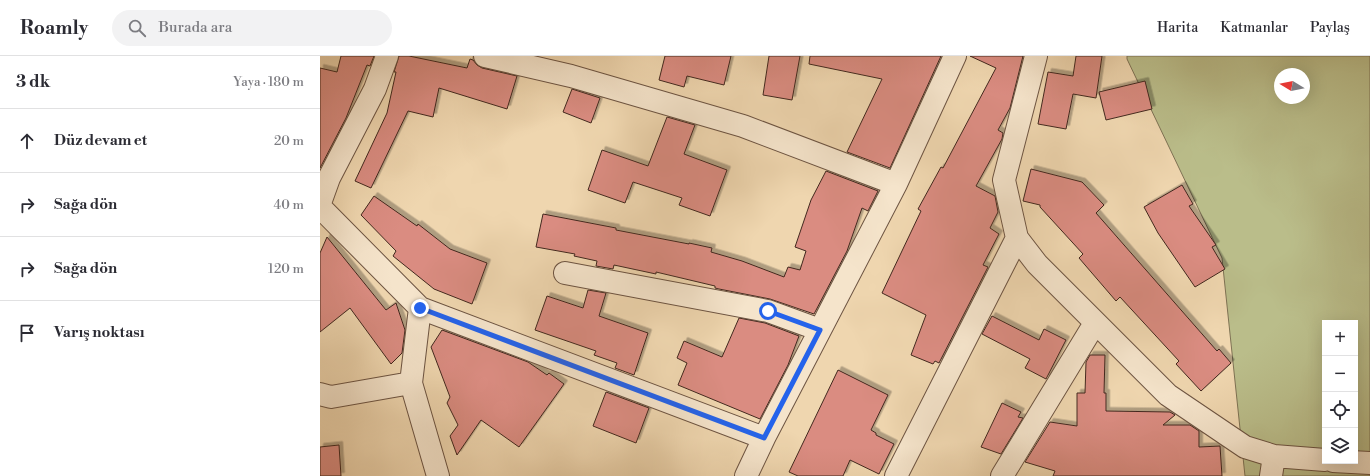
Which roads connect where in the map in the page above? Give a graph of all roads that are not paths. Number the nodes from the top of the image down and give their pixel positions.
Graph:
1 (388, 56) edge
2 (485, 56) edge
3 (955, 56) edge
4 (1036, 56) edge
5 (896, 184) junction
6 (320, 203) edge
7 (320, 207) edge
8 (1017, 238) junction
9 (565, 272) dead end
10 (420, 308) junction
11 (1095, 323) junction
12 (820, 330) junction
13 (411, 383) junction
14 (324, 399) edge
15 (764, 438) junction
16 (1322, 460) edge
17 (1358, 462) edge
18 (1370, 463) edge
19 (1272, 466) edge
20 (438, 476) edge
21 (746, 476) edge
22 (896, 476) edge
23 (1002, 476) edge

1 - 6 street
2 - 5 street
3 - 5 street
4 - 8 street
5 - 12 street
7 - 10 street
8 - 11 street
8 - 22 street
9 - 12 street
10 - 13 street
10 - 15 street
11 - 19 street
11 - 23 street
12 - 15 street
13 - 14 street
13 - 20 street
15 - 21 street
16 - 19 street
17 - 18 street

